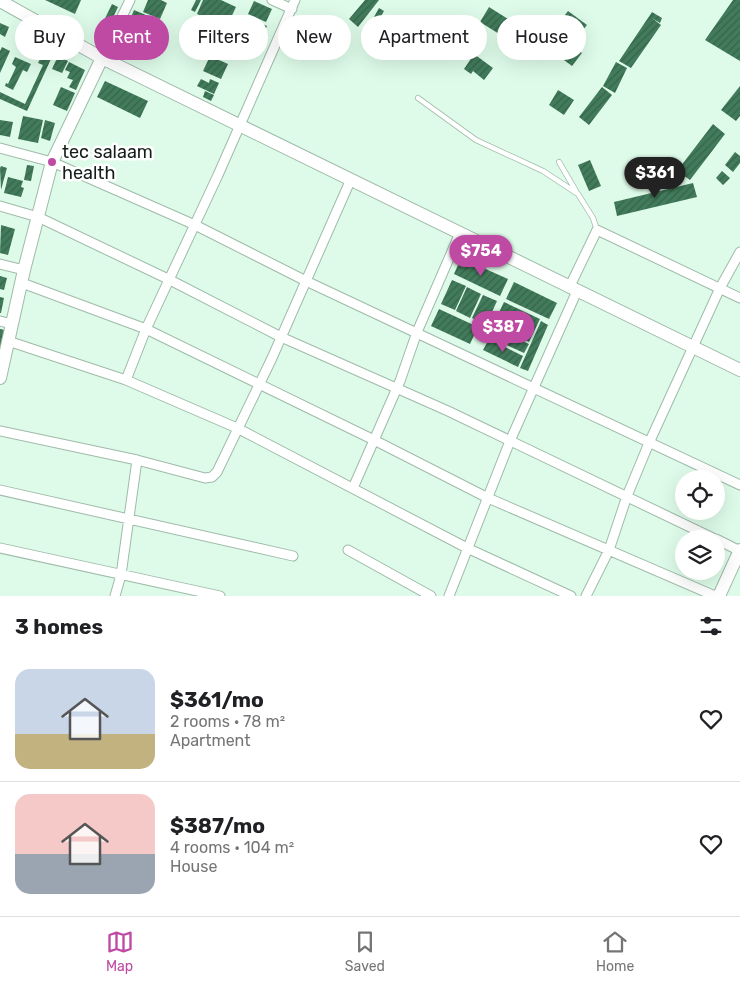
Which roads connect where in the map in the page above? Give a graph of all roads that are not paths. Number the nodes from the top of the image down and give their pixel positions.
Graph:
1 (130, 0) edge
2 (272, 0) edge
3 (0, 1) edge
4 (294, 4) edge
5 (123, 15) edge
6 (94, 54) edge
7 (101, 60) edge
8 (106, 60) edge
9 (418, 98) dead end
10 (240, 126) junction
11 (0, 148) edge
12 (52, 162) junction
13 (559, 162) dead end
14 (351, 179) junction
15 (578, 194) junction
16 (0, 206) edge
17 (38, 217) junction
18 (194, 225) junction
19 (596, 230) junction
20 (460, 234) junction
21 (740, 252) edge
22 (0, 264) edge
23 (23, 276) junction
24 (168, 279) junction
25 (306, 281) junction
26 (720, 288) junction
27 (573, 290) junction
28 (740, 298) edge
29 (6, 322) edge
30 (146, 329) junction
31 (417, 332) junction
32 (281, 337) junction
33 (8, 341) junction
34 (694, 348) junction
35 (740, 370) edge
36 (0, 376) edge
37 (126, 380) junction
38 (259, 385) junction
39 (397, 388) junction
40 (533, 388) junction
41 (237, 428) junction
42 (0, 431) edge
43 (374, 440) junction
44 (510, 441) junction
45 (649, 443) junction
46 (137, 460) junction
47 (740, 485) edge
48 (353, 488) junction
49 (0, 490) edge
50 (627, 496) junction
51 (488, 498) junction
52 (129, 520) junction
53 (697, 530) edge
54 (725, 543) edge
55 (0, 548) edge
56 (468, 548) junction
57 (348, 550) dead end
58 (609, 550) junction
59 (740, 550) edge
60 (293, 556) dead end
61 (121, 575) junction
62 (115, 596) edge
63 (220, 596) edge
64 (431, 596) edge
65 (449, 596) edge
66 (571, 596) edge
67 (586, 596) edge
68 (714, 596) edge
69 (719, 596) edge

1 - 5 street
2 - 4 street
3 - 6 main road
4 - 10 street
7 - 12 main road
8 - 10 main road
9 - 15 lane
10 - 14 main road
10 - 18 street
11 - 12 street
12 - 17 main road
12 - 18 street
13 - 15 lane
14 - 20 main road
14 - 25 street
15 - 19 lane
16 - 17 street
17 - 23 main road
17 - 24 street
18 - 24 street
18 - 25 street
19 - 26 street
19 - 27 street
20 - 27 main road
20 - 31 street
21 - 26 street
22 - 23 street
23 - 29 main road
23 - 30 street
24 - 30 street
24 - 32 street
25 - 31 street
25 - 32 street
26 - 28 street
26 - 34 street
27 - 34 main road
27 - 40 street
29 - 33 main road
30 - 37 street
30 - 38 street
31 - 39 street
31 - 40 street
32 - 38 street
32 - 39 street
33 - 36 main road
33 - 37 street
34 - 35 main road
34 - 45 street
37 - 41 street
38 - 41 street
38 - 43 street
39 - 43 street
39 - 44 street
40 - 44 street
40 - 45 street
41 - 46 street
41 - 48 street
42 - 46 street
43 - 48 street
43 - 51 street
44 - 50 street
44 - 51 street
45 - 47 street
45 - 50 street
46 - 52 street
48 - 56 street
49 - 52 street
50 - 53 street
50 - 58 street
51 - 56 street
51 - 58 street
52 - 60 street
52 - 61 street
54 - 59 street
55 - 61 street
56 - 65 street
56 - 66 street
57 - 64 street
58 - 67 street
58 - 68 street
59 - 69 main road
61 - 62 street
61 - 63 street

